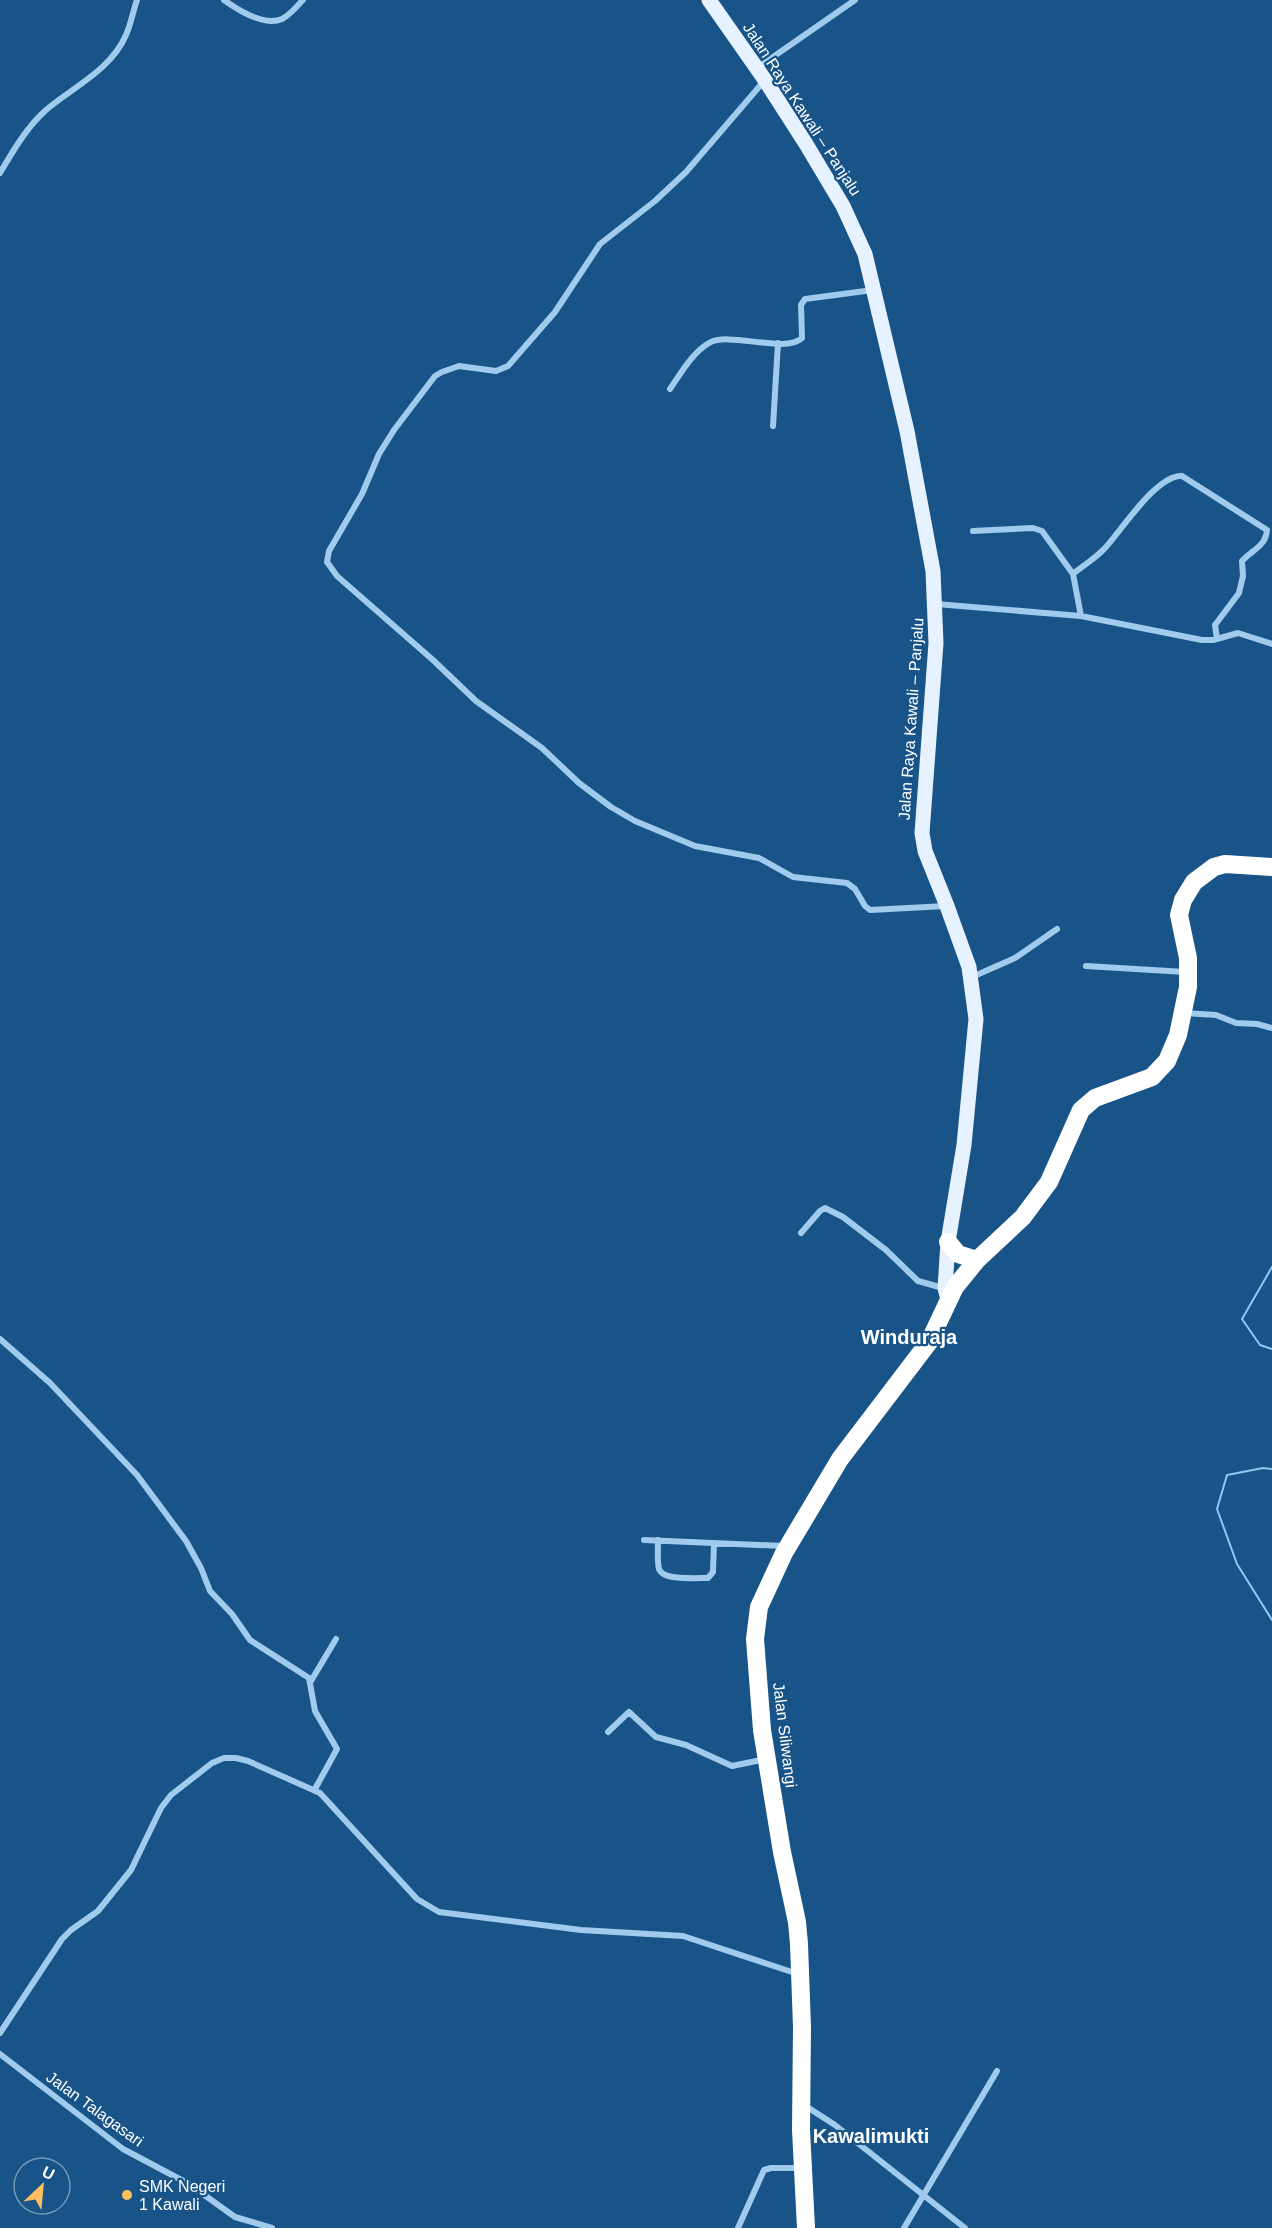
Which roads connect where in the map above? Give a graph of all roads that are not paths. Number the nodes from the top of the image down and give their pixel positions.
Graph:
1 (137, 0) edge
2 (224, 0) edge
3 (303, 0) edge
4 (709, 0) edge
5 (855, 0) edge
6 (761, 74) junction
7 (0, 173) edge
8 (874, 290) junction
9 (778, 343) junction
10 (670, 389) dead end
11 (773, 426) dead end
12 (973, 531) dead end
13 (1073, 574) junction
14 (936, 604) junction
15 (1081, 616) junction
16 (1217, 639) junction
17 (1272, 644) edge
18 (1272, 867) edge
19 (947, 906) junction
20 (1057, 929) dead end
21 (1086, 966) dead end
22 (1190, 973) junction
23 (972, 977) junction
24 (1184, 1013) junction
25 (1272, 1028) edge
26 (801, 1233) dead end
27 (948, 1242) junction
28 (977, 1260) junction
29 (946, 1294) junction
30 (0, 1340) edge
31 (644, 1540) dead end
32 (658, 1540) junction
33 (714, 1543) junction
34 (788, 1547) junction
35 (336, 1640) dead end
36 (311, 1681) junction
37 (608, 1732) dead end
38 (766, 1759) junction
39 (315, 1789) junction
40 (801, 1975) junction
41 (0, 2033) edge
42 (0, 2054) edge
43 (997, 2071) dead end
44 (801, 2103) junction
45 (802, 2168) junction
46 (922, 2195) junction
47 (272, 2228) edge
48 (738, 2228) edge
49 (806, 2228) edge
50 (903, 2228) edge
51 (964, 2228) edge

1 - 7 street
2 - 3 street
4 - 6 main road, Jalan Raya Kawali – Panjalu
5 - 6 street
6 - 8 main road, Jalan Raya Kawali – Panjalu
6 - 19 street
8 - 9 street
8 - 14 main road, Jalan Raya Kawali – Panjalu
9 - 10 street
9 - 11 street
12 - 13 street
13 - 15 street
13 - 16 street
14 - 15 street
14 - 19 main road, Jalan Raya Kawali – Panjalu
15 - 16 street
16 - 17 street
18 - 22 highway, Jalan Siliwangi
19 - 23 main road, Jalan Raya Kawali – Panjalu
20 - 23 street
21 - 22 street
22 - 24 highway, Jalan Siliwangi
23 - 27 main road, Jalan Raya Kawali – Panjalu
24 - 25 street
24 - 28 highway, Jalan Siliwangi
26 - 29 street
27 - 28 highway
27 - 29 main road, Jalan Raya Kawali – Panjalu
28 - 29 highway, Jalan Siliwangi
29 - 34 highway, Jalan Siliwangi
30 - 36 street
31 - 32 street
32 - 33 street
32 - 33 street
33 - 34 street
34 - 38 highway, Jalan Siliwangi
35 - 36 street
36 - 39 street
37 - 38 street
38 - 40 highway, Jalan Siliwangi
39 - 40 street
39 - 41 street
40 - 44 highway, Jalan Siliwangi
42 - 47 street, Jalan Talagasari
43 - 46 street
44 - 45 highway, Jalan Siliwangi
44 - 46 street
45 - 48 street
45 - 49 highway, Jalan Siliwangi
46 - 50 street
46 - 51 street

